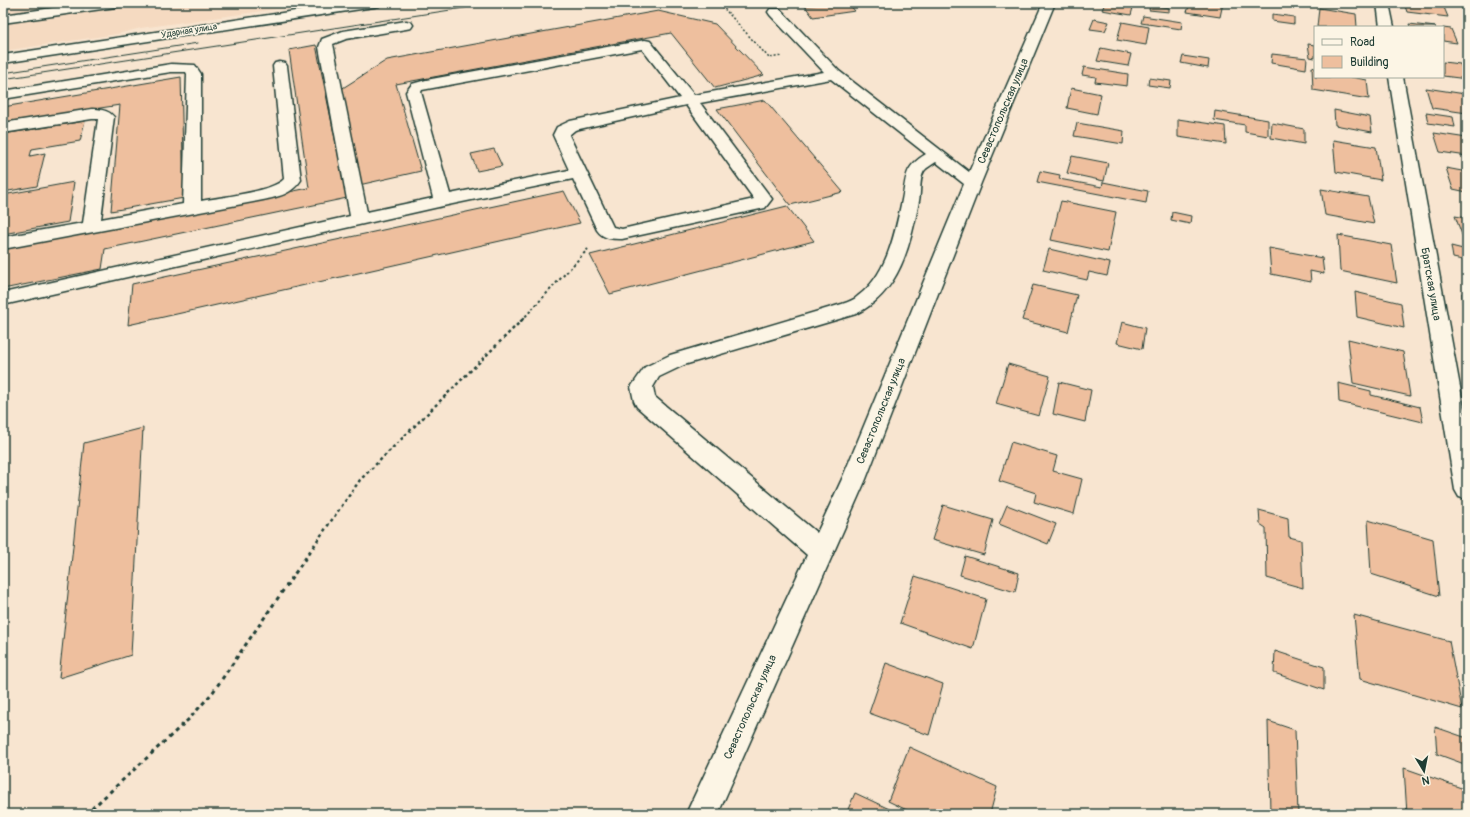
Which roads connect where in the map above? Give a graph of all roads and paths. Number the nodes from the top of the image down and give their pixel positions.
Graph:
1 (116, 3) edge
2 (374, 3) edge
3 (719, 3) edge
4 (1049, 3) edge
5 (1383, 3) edge
6 (775, 12) dead end
7 (3, 19) edge
8 (406, 25) dead end
9 (1387, 26) edge
10 (811, 50) junction
11 (3, 59) edge
12 (280, 66) dead end
13 (834, 74) junction
14 (1396, 78) edge
15 (3, 95) edge
16 (690, 100) junction
17 (3, 128) edge
18 (937, 155) junction
19 (579, 173) junction
20 (973, 183) junction
21 (443, 201) junction
22 (192, 207) junction
23 (360, 220) junction
24 (91, 227) junction
25 (606, 230) junction
26 (3, 244) edge
27 (3, 299) edge
28 (1467, 490) edge
29 (821, 552) junction
30 (86, 814) edge
31 (702, 814) edge

1 - 7 street
2 - 11 street, Ударная улица
3 - 10 path
4 - 20 street, Севастопольская улица
5 - 9 street
6 - 10 street
8 - 23 street
10 - 13 street
12 - 22 street
13 - 16 street
13 - 18 street
14 - 28 street, Братская улица
15 - 22 street
16 - 19 street
16 - 21 street
16 - 25 street
17 - 24 street
18 - 20 street
18 - 29 street
19 - 21 street
19 - 25 street
20 - 29 street, Севастопольская улица
21 - 23 street
22 - 24 street
23 - 27 street
24 - 26 street
25 - 30 path
29 - 31 street, Севастопольская улица

